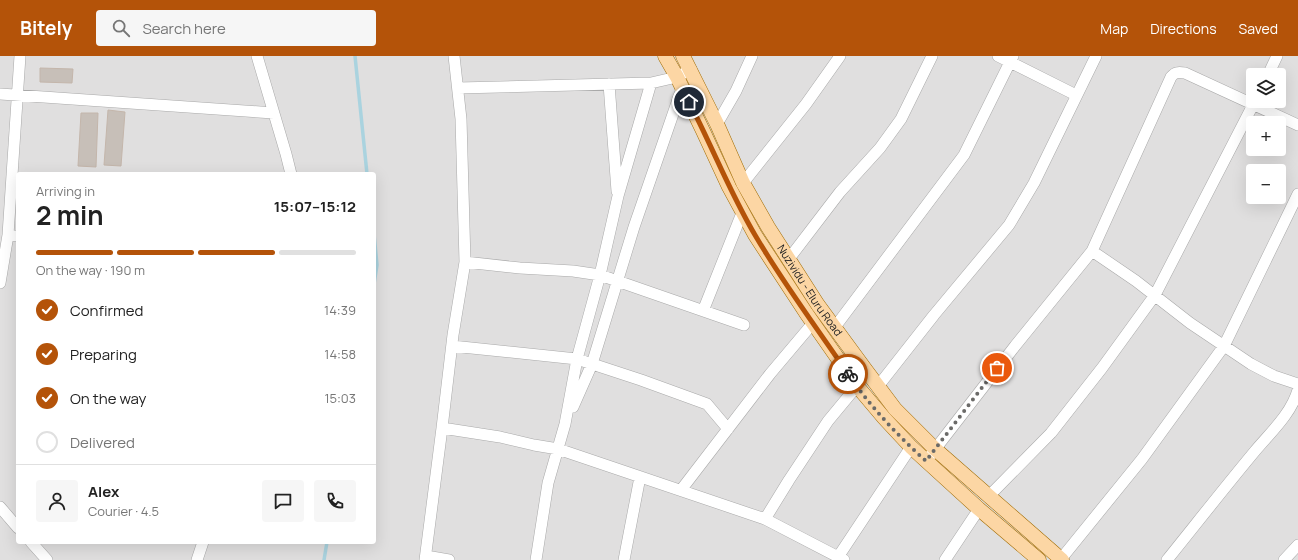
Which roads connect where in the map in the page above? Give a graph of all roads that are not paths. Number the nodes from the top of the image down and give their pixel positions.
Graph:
1 (20, 56) edge
2 (257, 56) edge
3 (454, 56) edge
4 (665, 56) edge
5 (683, 56) edge
6 (752, 56) edge
7 (840, 56) edge
8 (932, 56) edge
9 (998, 56) edge
10 (1096, 56) edge
11 (1277, 56) edge
12 (1011, 59) edge
13 (1271, 68) edge
14 (691, 69) junction
15 (651, 83) junction
16 (680, 83) junction
17 (609, 84) junction
18 (458, 88) junction
19 (0, 94) edge
20 (18, 95) junction
21 (1076, 95) junction
22 (1246, 99) edge
23 (1252, 108) edge
24 (1265, 108) edge
25 (274, 113) junction
26 (717, 124) junction
27 (1298, 125) edge
28 (290, 172) edge
29 (743, 183) junction
30 (1298, 194) edge
31 (618, 199) junction
32 (742, 213) junction
33 (13, 236) edge
34 (1092, 251) junction
35 (788, 260) junction
36 (465, 262) junction
37 (600, 275) junction
38 (617, 280) junction
39 (0, 283) edge
40 (1154, 295) junction
41 (703, 311) junction
42 (813, 323) junction
43 (744, 325) dead end
44 (834, 327) junction
45 (452, 346) junction
46 (1224, 346) junction
47 (577, 359) junction
48 (592, 364) junction
49 (1298, 384) edge
50 (879, 385) junction
51 (857, 386) junction
52 (1298, 390) edge
53 (565, 424) junction
54 (442, 428) junction
55 (728, 429) junction
56 (911, 447) junction
57 (558, 449) junction
58 (935, 449) junction
59 (926, 461) junction
60 (640, 477) junction
61 (681, 490) junction
62 (989, 496) junction
63 (0, 507) edge
64 (979, 509) junction
65 (765, 519) junction
66 (16, 526) edge
67 (33, 544) edge
68 (202, 544) edge
69 (1298, 545) edge
70 (43, 552) edge
71 (425, 558) edge
72 (841, 559) edge
73 (1036, 559) edge
74 (1061, 559) edge
75 (196, 560) edge
76 (449, 560) edge
77 (536, 560) edge
78 (624, 560) edge
79 (945, 560) edge
80 (1167, 560) edge
81 (1284, 560) edge

1 - 20 street
2 - 25 street
3 - 18 street
4 - 16 main road, Nuzividu - Eluru Road
5 - 14 main road, Nuzividu - Eluru Road
6 - 26 street
7 - 29 street
8 - 35 street
9 - 12 street
10 - 21 street
11 - 13 street
12 - 21 street
12 - 44 street
14 - 16 street
14 - 26 main road, Nuzividu - Eluru Road
15 - 16 street
15 - 17 street
15 - 31 street
16 - 32 main road, Nuzividu - Eluru Road
16 - 38 street
17 - 18 street
17 - 31 street
18 - 36 street
19 - 20 street
20 - 25 street
20 - 33 street
21 - 50 street
22 - 34 street
23 - 40 street
24 - 27 street
25 - 28 street
26 - 29 main road, Nuzividu - Eluru Road
29 - 35 main road, Nuzividu - Eluru Road
30 - 46 street
31 - 37 street
32 - 41 street
32 - 42 main road, Nuzividu - Eluru Road
33 - 39 street
34 - 40 street
34 - 58 street
35 - 44 main road, Nuzividu - Eluru Road
36 - 37 street
36 - 45 street
37 - 38 street
37 - 47 street
38 - 41 street
38 - 48 street
40 - 46 street
40 - 62 street
41 - 43 street
42 - 51 main road, Nuzividu - Eluru Road
42 - 55 street
44 - 50 main road, Nuzividu - Eluru Road
45 - 47 street
45 - 54 street
46 - 49 street
46 - 74 street
47 - 48 street
47 - 53 street
48 - 53 street
48 - 55 street
50 - 58 main road, Nuzividu - Eluru Road
51 - 56 main road, Nuzividu - Eluru Road
51 - 65 street
52 - 80 street
53 - 57 street
54 - 57 street
54 - 71 street
55 - 61 street
56 - 59 main road, Nuzividu - Eluru Road
56 - 72 street
57 - 60 street
57 - 77 street
58 - 59 street
58 - 62 main road, Nuzividu - Eluru Road
59 - 64 main road, Nuzividu - Eluru Road
60 - 61 street
60 - 78 street
61 - 65 street
62 - 74 main road, Nuzividu - Eluru Road
63 - 66 street
64 - 73 main road, Nuzividu - Eluru Road
64 - 79 street
65 - 72 street
67 - 70 street
68 - 75 street
69 - 81 street
71 - 76 street

